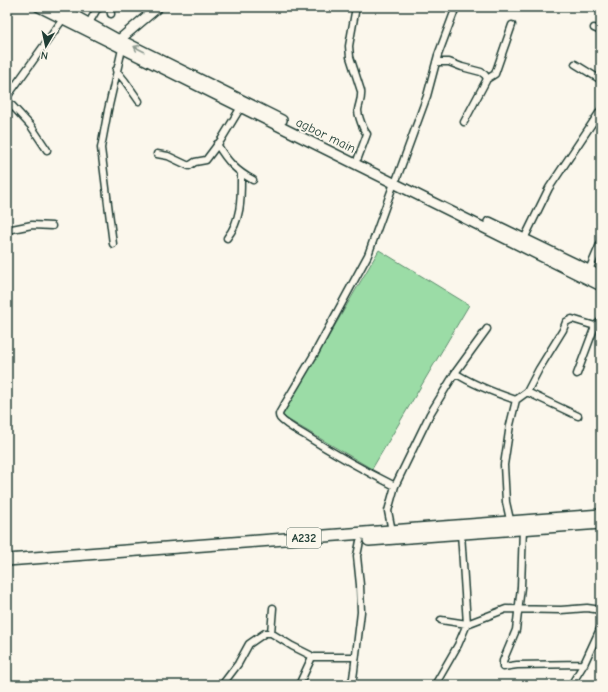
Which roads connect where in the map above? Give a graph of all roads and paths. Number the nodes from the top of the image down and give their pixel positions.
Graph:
1 (39, 7) edge
2 (59, 7) edge
3 (158, 7) edge
4 (356, 7) edge
5 (456, 7) edge
6 (101, 8) edge
7 (111, 14) dead end
8 (63, 19) junction
9 (89, 23) junction
10 (512, 25) dead end
11 (594, 28) dead end
12 (601, 31) edge
13 (119, 40) junction
14 (122, 49) junction
15 (436, 62) junction
16 (575, 64) dead end
17 (116, 70) junction
18 (184, 75) junction
19 (488, 79) junction
20 (601, 80) edge
21 (7, 97) edge
22 (7, 100) edge
23 (139, 101) dead end
24 (240, 107) junction
25 (601, 110) edge
26 (464, 122) dead end
27 (217, 144) junction
28 (47, 150) dead end
29 (157, 154) dead end
30 (358, 158) junction
31 (241, 173) junction
32 (253, 180) dead end
33 (396, 180) junction
34 (52, 226) dead end
35 (7, 230) edge
36 (227, 238) dead end
37 (524, 239) junction
38 (601, 242) edge
39 (113, 244) dead end
40 (589, 270) junction
41 (601, 276) edge
42 (601, 286) edge
43 (601, 321) edge
44 (595, 326) junction
45 (487, 329) dead end
46 (455, 373) junction
47 (577, 374) dead end
48 (527, 392) junction
49 (516, 400) junction
50 (578, 416) dead end
51 (395, 486) junction
52 (601, 515) edge
53 (601, 523) edge
54 (515, 526) junction
55 (392, 531) junction
56 (462, 533) junction
57 (360, 541) junction
58 (7, 560) edge
59 (7, 565) edge
60 (273, 608) dead end
61 (518, 610) junction
62 (601, 610) edge
63 (441, 620) dead end
64 (467, 624) junction
65 (601, 627) edge
66 (271, 633) junction
67 (312, 657) junction
68 (355, 657) junction
69 (584, 664) junction
70 (222, 685) edge
71 (299, 685) edge
72 (350, 685) edge
73 (435, 685) edge
74 (571, 685) edge

1 - 8 main road, agbor main
2 - 9 main road, agbor main
3 - 13 main road
4 - 30 street
5 - 15 street
6 - 7 street
6 - 9 street
8 - 14 main road, agbor main
8 - 21 street
9 - 13 main road, agbor main
10 - 19 street
11 - 12 street
18 -> 13 main road, agbor main
14 - 17 street
14 - 18 main road, agbor main
15 - 19 street
15 - 33 street
16 - 20 street
17 - 23 street
17 - 39 street
18 - 24 main road, agbor main
18 - 30 main road, agbor main
19 - 26 street
22 - 28 street
24 - 27 street
24 - 33 main road, agbor main
25 - 37 street
27 - 29 street
27 - 31 street
30 - 33 main road, agbor main
31 - 32 street
31 - 36 street
33 - 37 main road, agbor main
33 - 42 main road, agbor main
33 - 51 street
34 - 35 street
37 - 40 main road, agbor main
38 - 40 street
40 - 41 main road, agbor main
43 - 44 street
44 - 47 street
44 - 48 street
45 - 46 street
46 - 49 street
46 - 51 street
48 - 49 street
48 - 50 street
49 - 54 street
51 - 55 street
52 - 54 highway, A232
53 - 54 highway, A232
54 - 55 highway, A232
54 - 56 highway, A232
54 - 61 street
55 - 58 highway, A232
56 - 57 highway, A232
56 - 64 street
57 - 59 highway, A232
57 - 68 street
60 - 66 street
61 - 62 street
61 - 64 street
61 - 69 street
63 - 64 street
64 - 73 street
65 - 69 street
66 - 67 street
66 - 70 street
67 - 68 street
67 - 71 street
68 - 72 street
69 - 74 street

